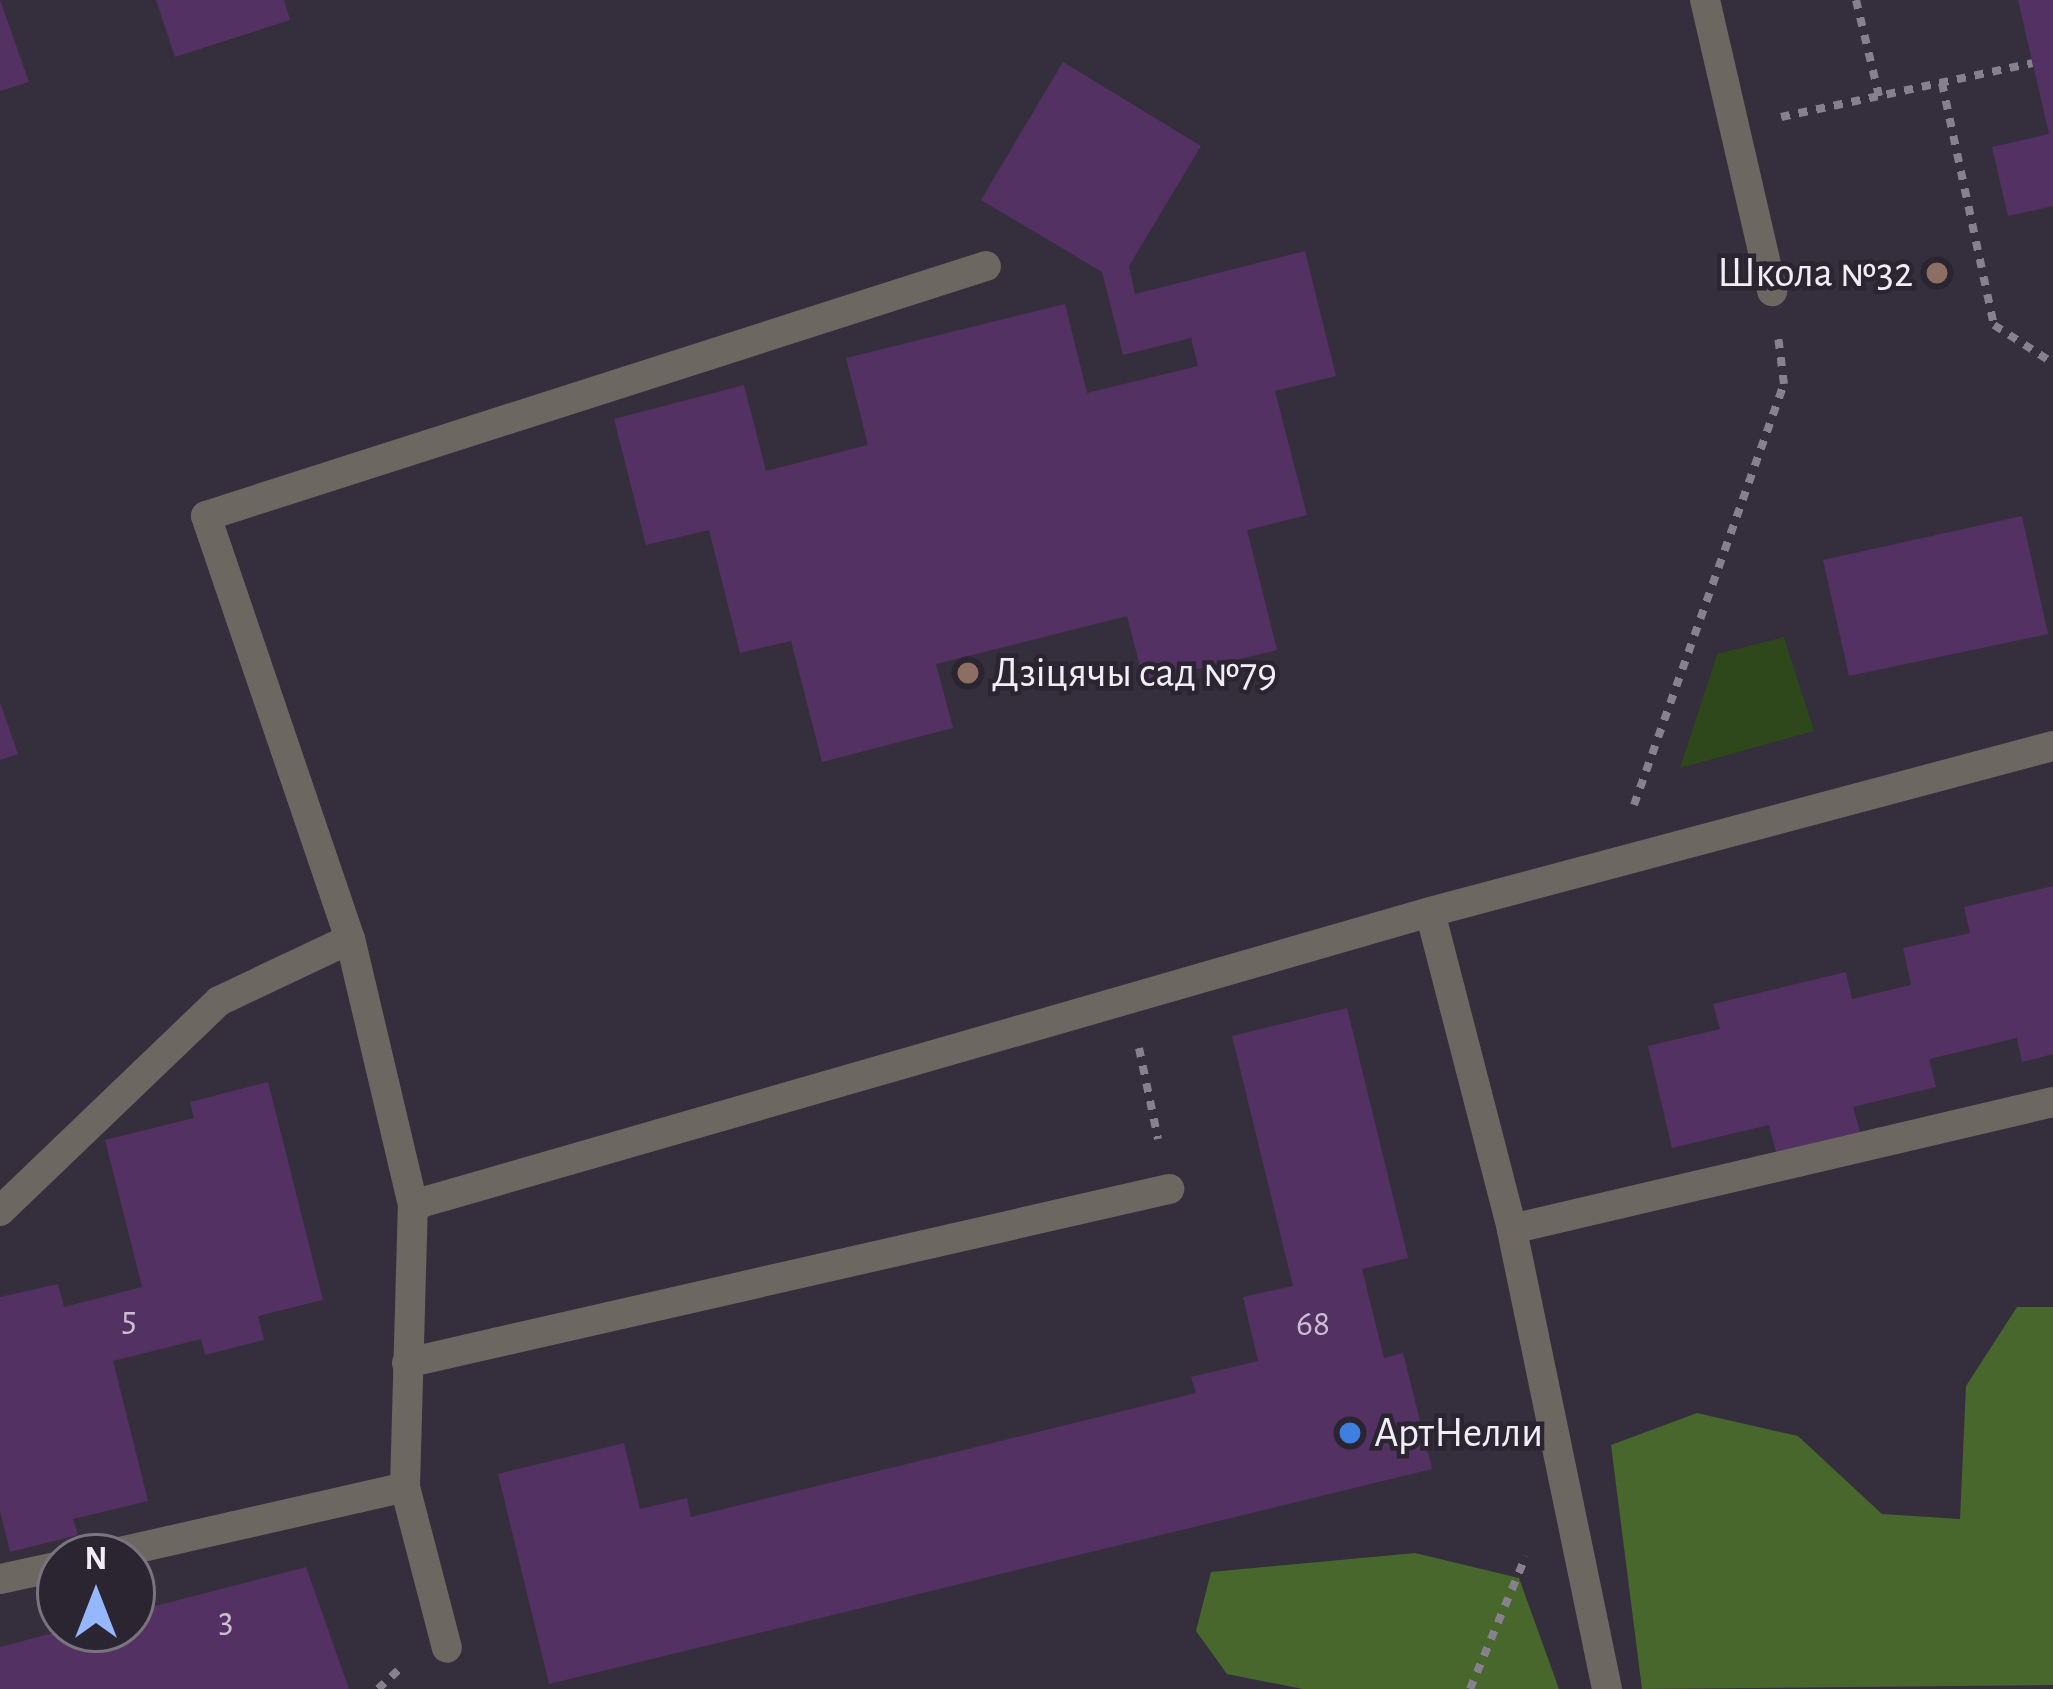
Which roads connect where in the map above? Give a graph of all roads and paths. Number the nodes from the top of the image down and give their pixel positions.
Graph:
1 (1705, 0) edge
2 (1856, 0) edge
3 (2032, 64) dead end
4 (1942, 83) junction
5 (1879, 96) junction
6 (1736, 127) junction
7 (986, 266) dead end
8 (1772, 291) joint
9 (2053, 363) edge
10 (2053, 746) edge
11 (1613, 862) junction
12 (1430, 912) junction
13 (350, 939) junction
14 (1129, 999) junction
15 (2053, 1102) edge
16 (1168, 1189) joint
17 (413, 1205) junction
18 (0, 1211) edge
19 (1512, 1229) junction
20 (407, 1364) junction
21 (1561, 1465) junction
22 (405, 1487) junction
23 (156, 1544) edge
24 (36, 1572) edge
25 (0, 1580) edge
26 (447, 1648) dead end
27 (1470, 1689) edge
28 (1607, 1689) edge

1 - 6 street
2 - 5 path
3 - 4 path
4 - 5 path
4 - 9 path
5 - 6 path
6 - 8 street
7 - 13 street
8 - 11 path
10 - 11 street
11 - 12 street
12 - 14 street
12 - 19 street
13 - 17 street
13 - 18 street
14 - 16 path
14 - 17 street
15 - 19 street
16 - 20 street
17 - 20 street
19 - 21 street
20 - 22 street
21 - 27 path
21 - 28 street
22 - 23 street
22 - 26 street
24 - 25 street

